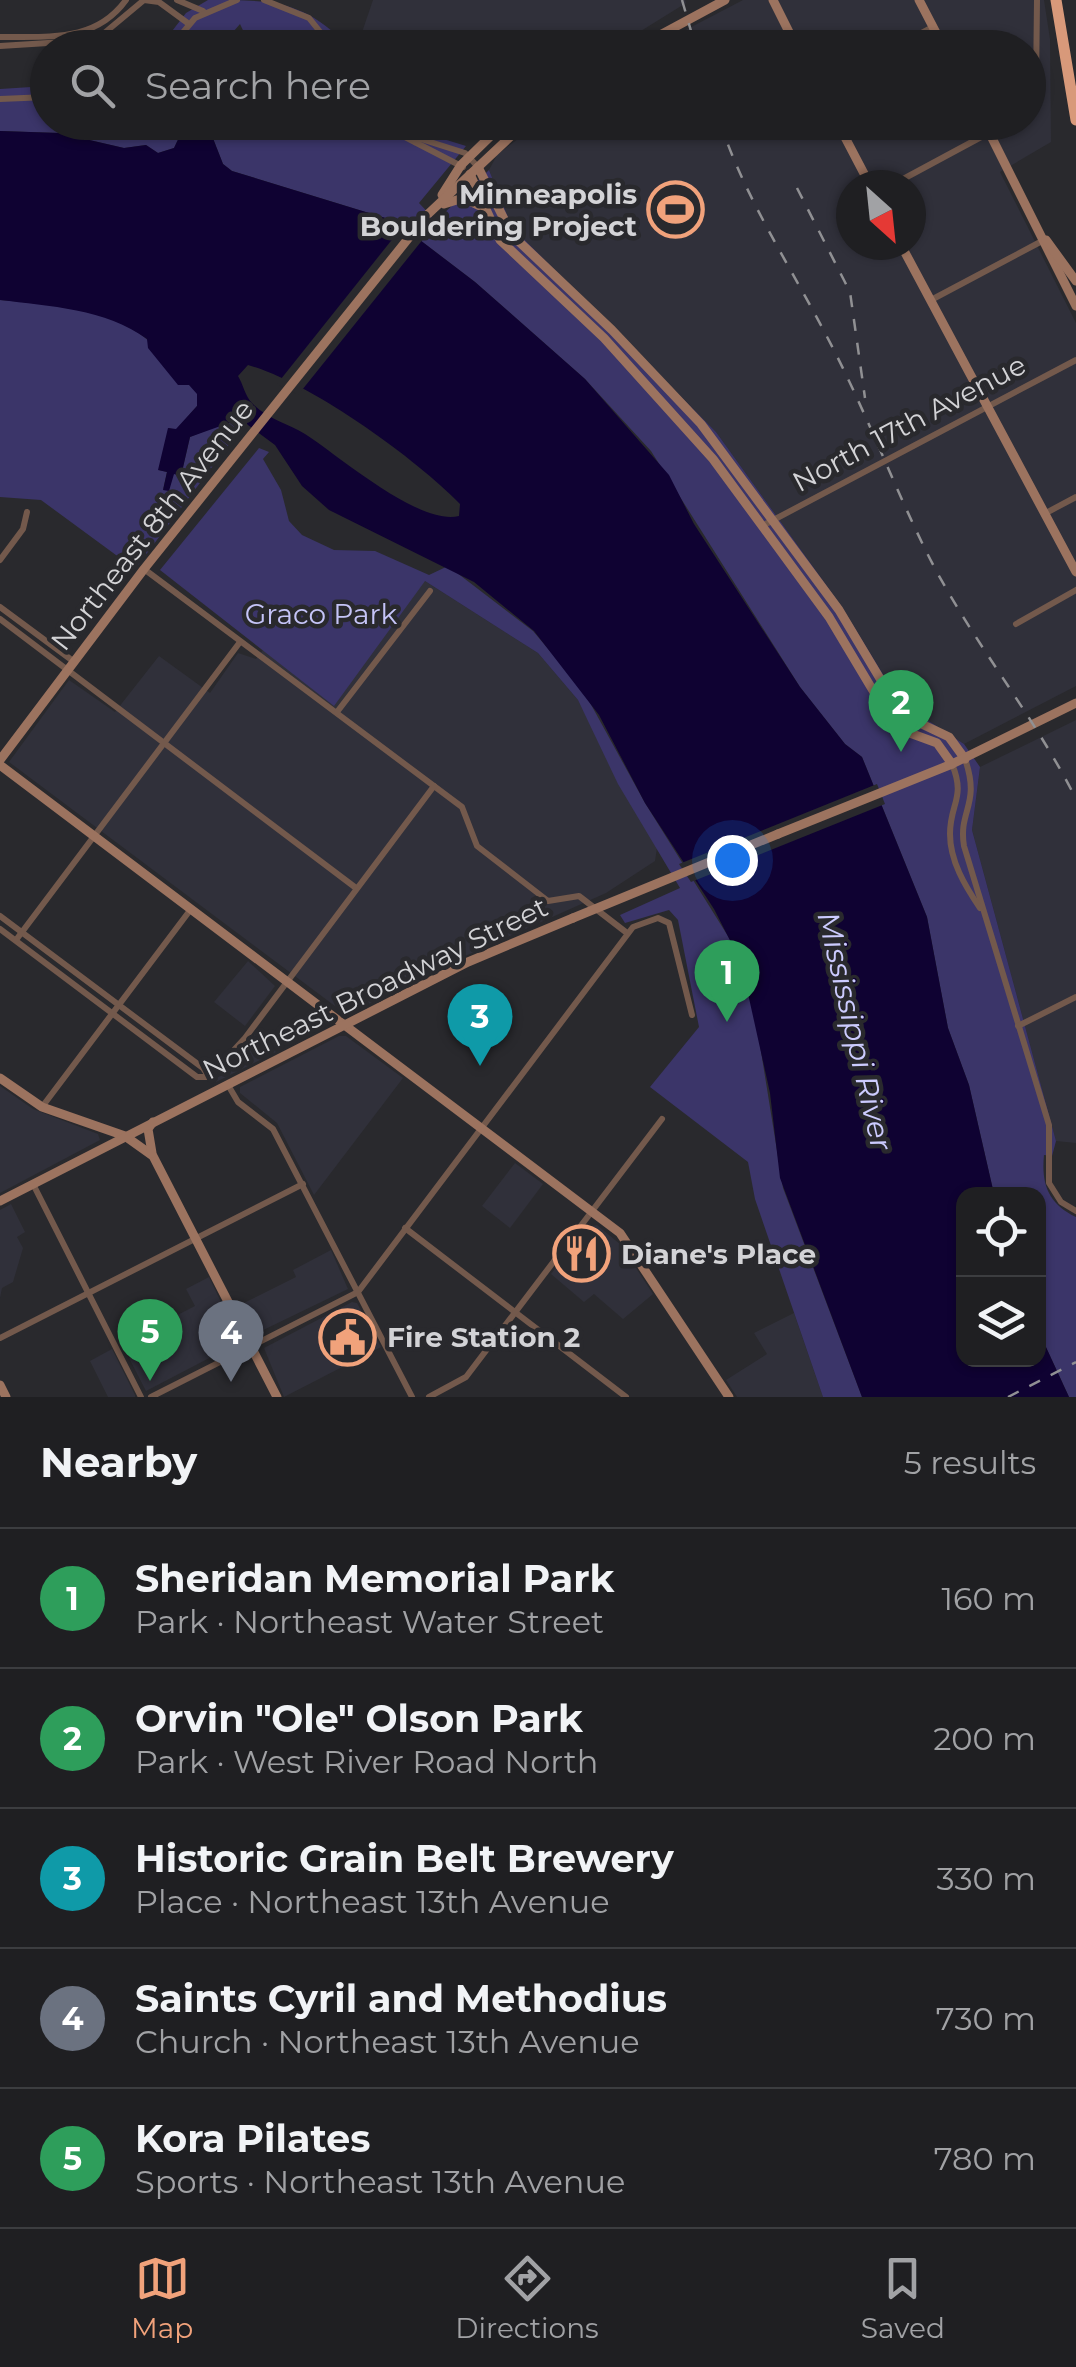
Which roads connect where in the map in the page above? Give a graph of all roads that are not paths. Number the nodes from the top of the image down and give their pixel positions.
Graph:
1 (126, 0) edge
2 (177, 0) edge
3 (237, 0) edge
4 (264, 0) edge
5 (725, 0) edge
6 (772, 0) edge
7 (919, 0) edge
8 (1037, 0) edge
9 (1058, 0) edge
10 (204, 12) junction
11 (189, 24) junction
12 (933, 27) junction
13 (94, 30) edge
14 (108, 30) edge
15 (184, 30) edge
16 (319, 30) edge
17 (669, 30) edge
18 (788, 30) edge
19 (927, 30) edge
20 (935, 30) edge
21 (1037, 30) edge
22 (30, 35) edge
23 (0, 37) edge
24 (30, 44) edge
25 (0, 46) edge
26 (30, 98) edge
27 (0, 99) edge
28 (1076, 120) edge
29 (411, 140) edge
30 (418, 140) edge
31 (425, 140) edge
32 (487, 140) edge
33 (506, 140) edge
34 (846, 140) edge
35 (978, 140) edge
36 (993, 140) edge
37 (415, 142) junction
38 (470, 157) junction
39 (462, 166) junction
40 (474, 170) junction
41 (862, 170) edge
42 (921, 170) edge
43 (486, 209) junction
44 (430, 212) junction
45 (1046, 240) junction
46 (910, 260) edge
47 (539, 268) junction
48 (1076, 282) edge
49 (930, 300) junction
50 (1076, 306) edge
51 (612, 330) junction
52 (604, 338) junction
53 (1076, 360) edge
54 (988, 407) junction
55 (1076, 497) edge
56 (27, 512) dead end
57 (1044, 514) junction
58 (772, 520) junction
59 (762, 526) junction
60 (0, 560) edge
61 (144, 569) junction
62 (1076, 572) edge
63 (1076, 590) edge
64 (430, 591) dead end
65 (0, 607) edge
66 (0, 618) edge
67 (1016, 624) dead end
68 (240, 642) junction
69 (70, 665) junction
70 (1076, 703) edge
71 (337, 712) junction
72 (164, 742) junction
73 (965, 758) junction
74 (0, 763) edge
75 (952, 764) junction
76 (434, 786) junction
77 (94, 836) junction
78 (356, 888) junction
79 (190, 909) junction
80 (984, 915) junction
81 (0, 916) edge
82 (0, 929) edge
83 (22, 932) junction
84 (627, 933) junction
85 (16, 940) junction
86 (287, 981) junction
87 (1076, 997) edge
88 (118, 1004) junction
89 (112, 1012) junction
90 (692, 1015) dead end
91 (345, 1024) junction
92 (1018, 1026) junction
93 (208, 1077) junction
94 (0, 1078) edge
95 (228, 1084) junction
96 (42, 1107) junction
97 (662, 1119) dead end
98 (152, 1122) junction
99 (480, 1127) junction
100 (124, 1136) junction
101 (153, 1156) junction
102 (32, 1184) junction
103 (302, 1184) junction
104 (0, 1201) edge
105 (1076, 1211) edge
106 (592, 1212) junction
107 (405, 1228) junction
108 (196, 1238) junction
109 (358, 1292) junction
110 (89, 1293) junction
111 (517, 1312) junction
112 (0, 1338) edge
113 (251, 1346) junction
114 (0, 1385) edge
115 (6, 1397) edge
116 (142, 1397) edge
117 (151, 1397) edge
118 (277, 1397) edge
119 (412, 1397) edge
120 (429, 1397) edge
121 (626, 1397) edge
122 (729, 1397) edge

1 - 13 street
2 - 10 street
3 - 10 street
4 - 16 street
5 - 17 street
6 - 18 street
7 - 12 street
8 - 21 street
9 - 28 highway
10 - 11 street
11 - 14 street
11 - 15 street
12 - 19 street
12 - 20 street
22 - 23 street
24 - 25 street
26 - 27 street
29 - 37 street
30 - 37 street
31 - 38 street
32 - 38 street
33 - 40 street
34 - 41 street
35 - 42 street
36 - 45 street
37 - 39 street
38 - 39 street
38 - 40 street
39 - 40 street
39 - 44 street
40 - 43 street
40 - 44 street
40 - 47 street
43 - 44 street
43 - 47 street
44 - 61 street, Northeast 8th Avenue
45 - 48 street
45 - 49 street
45 - 50 street
46 - 49 street
47 - 51 street
47 - 52 street
49 - 54 street
51 - 52 street
51 - 58 street
52 - 59 street
53 - 54 street, North 17th Avenue
54 - 57 street
54 - 58 street, North 17th Avenue
55 - 57 street
56 - 60 street
57 - 62 street
58 - 59 street, North 17th Avenue
58 - 73 street
59 - 75 street
61 - 68 street
61 - 69 street, Northeast 8th Avenue
63 - 67 street
64 - 71 street
65 - 69 street
66 - 69 street
68 - 71 street
68 - 72 street
69 - 72 street
69 - 74 street, Northeast 8th Avenue
70 - 73 street, Northeast Broadway Street
71 - 76 street
72 - 77 street
72 - 78 street
73 - 75 street, Northeast Broadway Street
73 - 80 street
74 - 77 street
75 - 80 street
75 - 91 street, Northeast Broadway Street, bridge
76 - 78 street
76 - 84 street
77 - 79 street
77 - 83 street
78 - 86 street
79 - 86 street
79 - 88 street
80 - 92 street
81 - 83 street
82 - 85 street
83 - 85 street
83 - 88 street
84 - 90 street
84 - 99 street
85 - 89 street
86 - 91 street
86 - 93 street
87 - 92 street
88 - 89 street
88 - 93 street
89 - 93 street
89 - 96 street
91 - 95 street, Northeast Broadway Street
91 - 99 street
92 - 105 street
94 - 96 street
95 - 98 street, Northeast Broadway Street
95 - 103 street
96 - 100 street
97 - 106 street
98 - 100 street, Northeast Broadway Street
98 - 101 street
99 - 106 street
99 - 107 street
100 - 101 street
100 - 102 street, Northeast Broadway Street
101 - 108 street
102 - 104 street, Northeast Broadway Street
102 - 110 street
103 - 108 street
103 - 109 street
106 - 111 street
106 - 122 street
107 - 109 street
107 - 111 street
108 - 110 street
108 - 113 street
109 - 113 street
109 - 119 street
110 - 112 street
110 - 116 street
111 - 120 street
111 - 121 street
113 - 117 street
113 - 118 street
114 - 115 street

